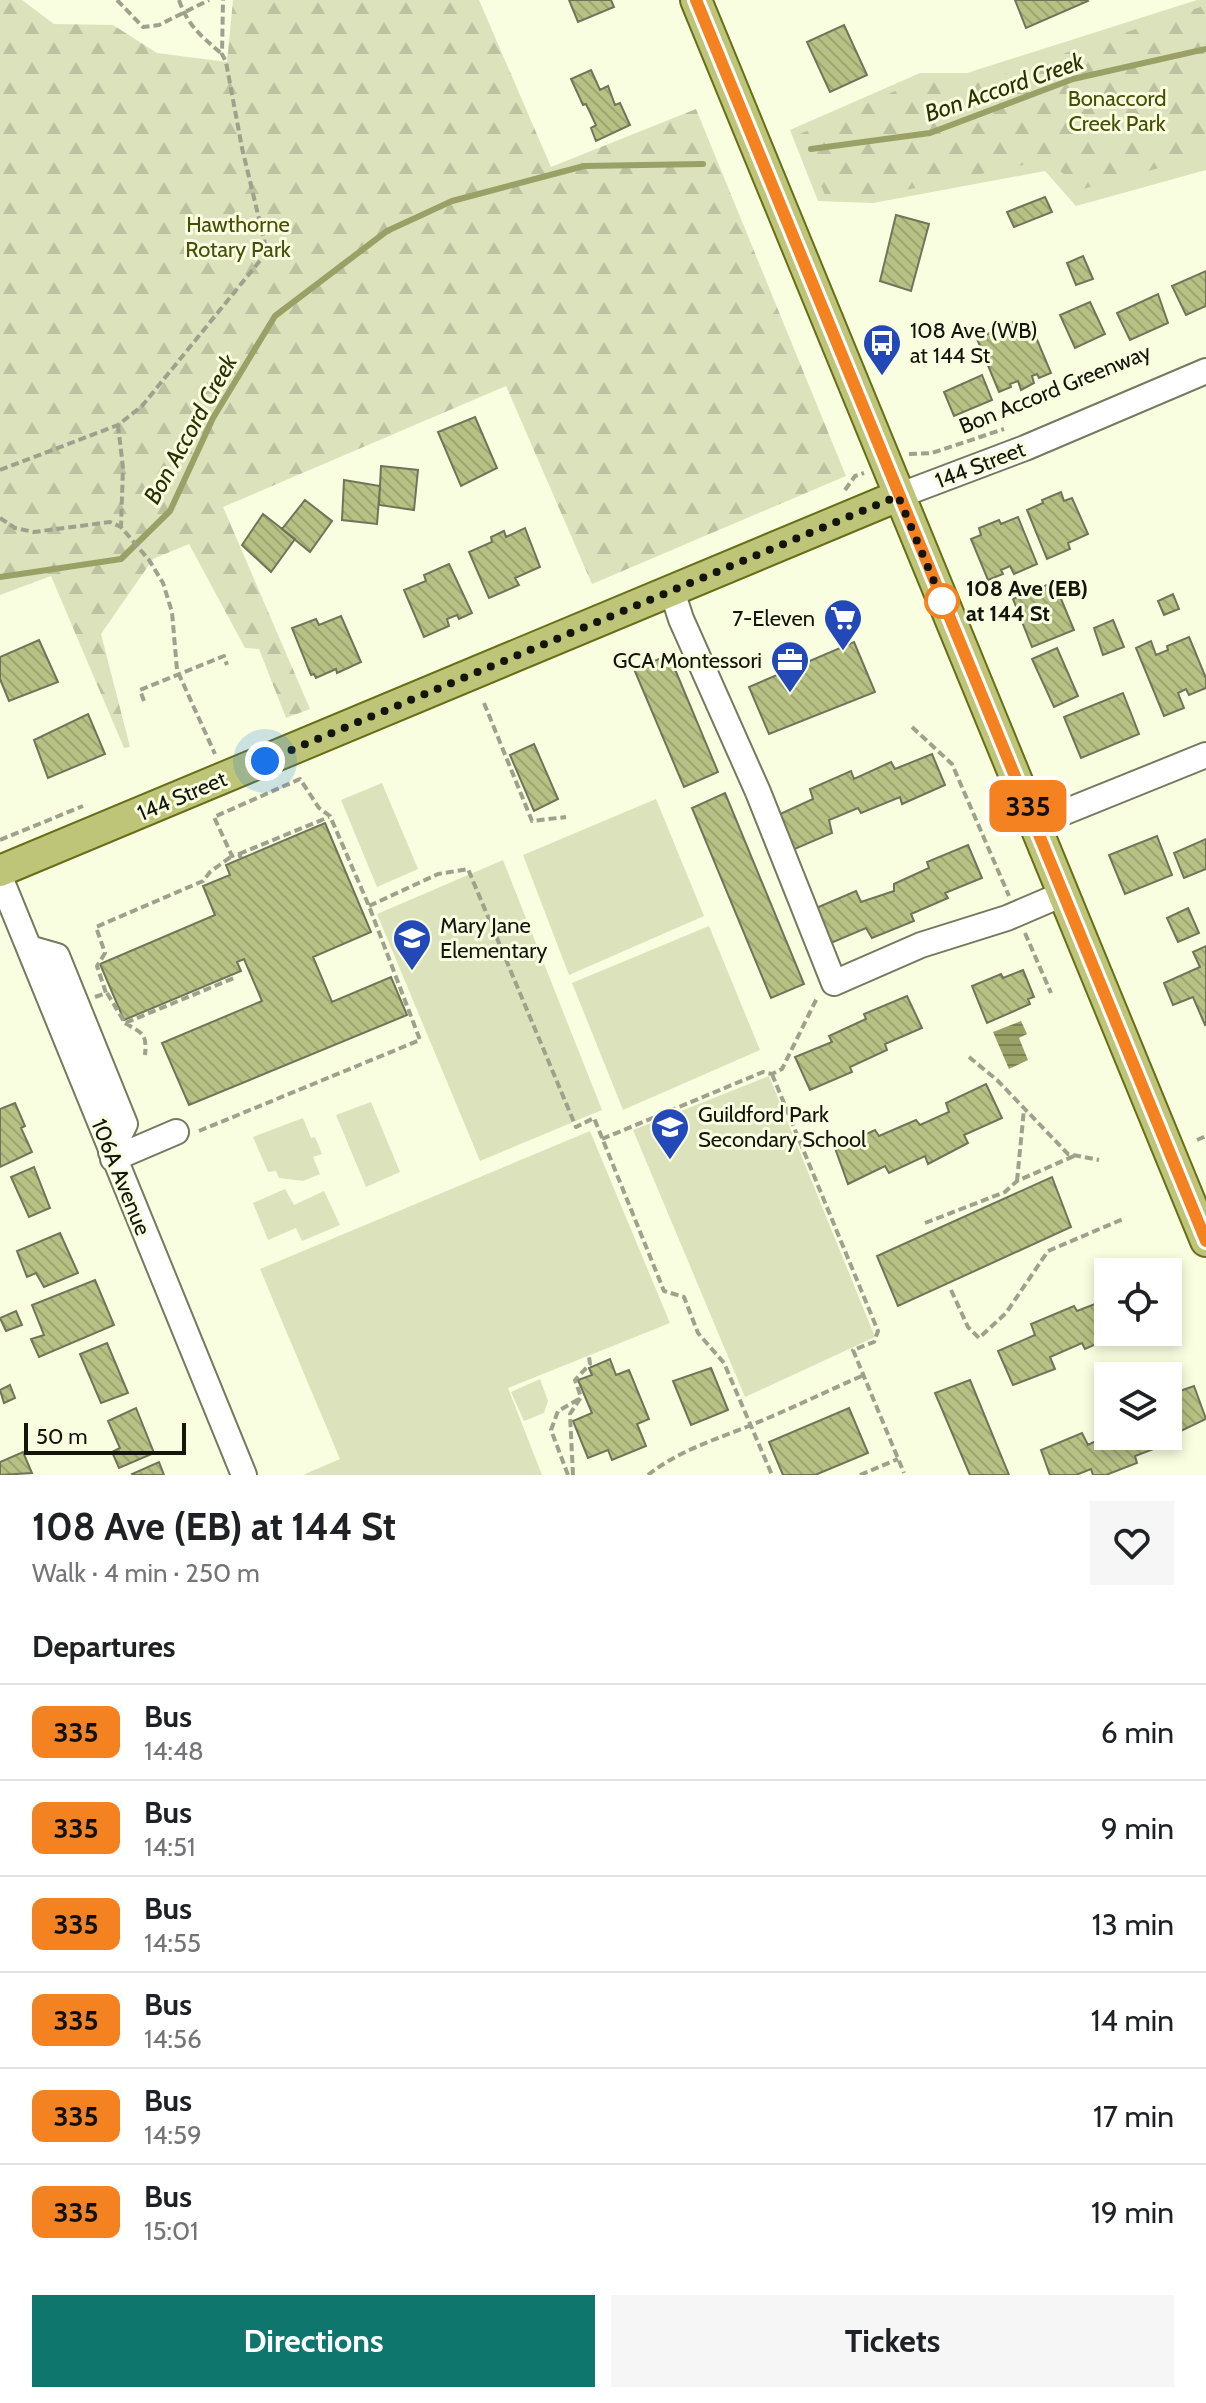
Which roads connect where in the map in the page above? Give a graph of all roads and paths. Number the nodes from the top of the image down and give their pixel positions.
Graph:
1 (117, 0) edge
2 (179, 0) edge
3 (209, 0) edge
4 (223, 0) edge
5 (696, 0) edge
6 (184, 14) junction
7 (222, 54) junction
8 (1206, 371) edge
9 (118, 425) junction
10 (1012, 427) dead end
11 (914, 452) dead end
12 (0, 470) edge
13 (898, 496) junction
14 (0, 518) edge
15 (121, 527) junction
16 (672, 591) junction
17 (227, 665) dead end
18 (179, 673) junction
19 (144, 701) dead end
20 (484, 703) dead end
21 (912, 727) dead end
22 (214, 753) dead end
23 (1206, 755) edge
24 (330, 816) junction
25 (566, 817) dead end
26 (1035, 824) junction
27 (232, 856) junction
28 (0, 874) edge
29 (1063, 894) junction
30 (369, 906) junction
31 (1017, 914) junction
32 (234, 978) dead end
33 (834, 983) junction
34 (1051, 993) dead end
35 (125, 1023) junction
36 (145, 1055) dead end
37 (969, 1057) dead end
38 (772, 1074) junction
39 (1024, 1109) junction
40 (183, 1133) joint
41 (1206, 1136) edge
42 (602, 1139) junction
43 (1197, 1140) dead end
44 (1077, 1155) junction
45 (112, 1156) junction
46 (1099, 1160) dead end
47 (1017, 1181) junction
48 (1123, 1219) dead end
49 (925, 1223) dead end
50 (1206, 1241) edge
51 (951, 1290) dead end
52 (589, 1357) dead end
53 (864, 1375) junction
54 (581, 1397) junction
55 (751, 1425) junction
56 (898, 1459) junction
57 (904, 1473) edge
58 (244, 1475) edge
59 (570, 1475) edge
60 (648, 1475) edge
61 (772, 1475) edge
62 (860, 1475) edge

1 - 6 path
2 - 6 path
3 - 6 path
4 - 7 path
5 - 13 main road
6 - 7 path
7 - 9 path
8 - 13 street, 144 Street
9 - 12 path
9 - 15 path
10 - 11 path, Bon Accord Greenway
13 - 16 main road, 144 Street
13 - 26 main road
14 - 15 path
15 - 18 path
16 - 28 main road, 144 Street
16 - 33 street
17 - 18 path
18 - 19 path
18 - 22 path
20 - 25 path
21 - 31 path
23 - 26 street
24 - 27 path
24 - 27 path, 144 Street
24 - 30 path
26 - 29 main road
27 - 35 path
28 - 45 street, 106A Avenue
29 - 31 street
29 - 50 main road
30 - 40 path
30 - 42 path
31 - 33 street
31 - 34 path
32 - 35 path
33 - 38 path
35 - 36 path
37 - 39 path
38 - 42 path
38 - 53 path
39 - 44 path
39 - 47 path
40 - 45 street
41 - 43 path
42 - 55 path
44 - 46 path
44 - 47 path
45 - 58 street, 106A Avenue
47 - 49 path
48 - 51 path
52 - 54 path
53 - 55 path
53 - 56 path
54 - 59 path
54 - 59 path
55 - 60 path
55 - 61 path
56 - 57 path
56 - 62 path

